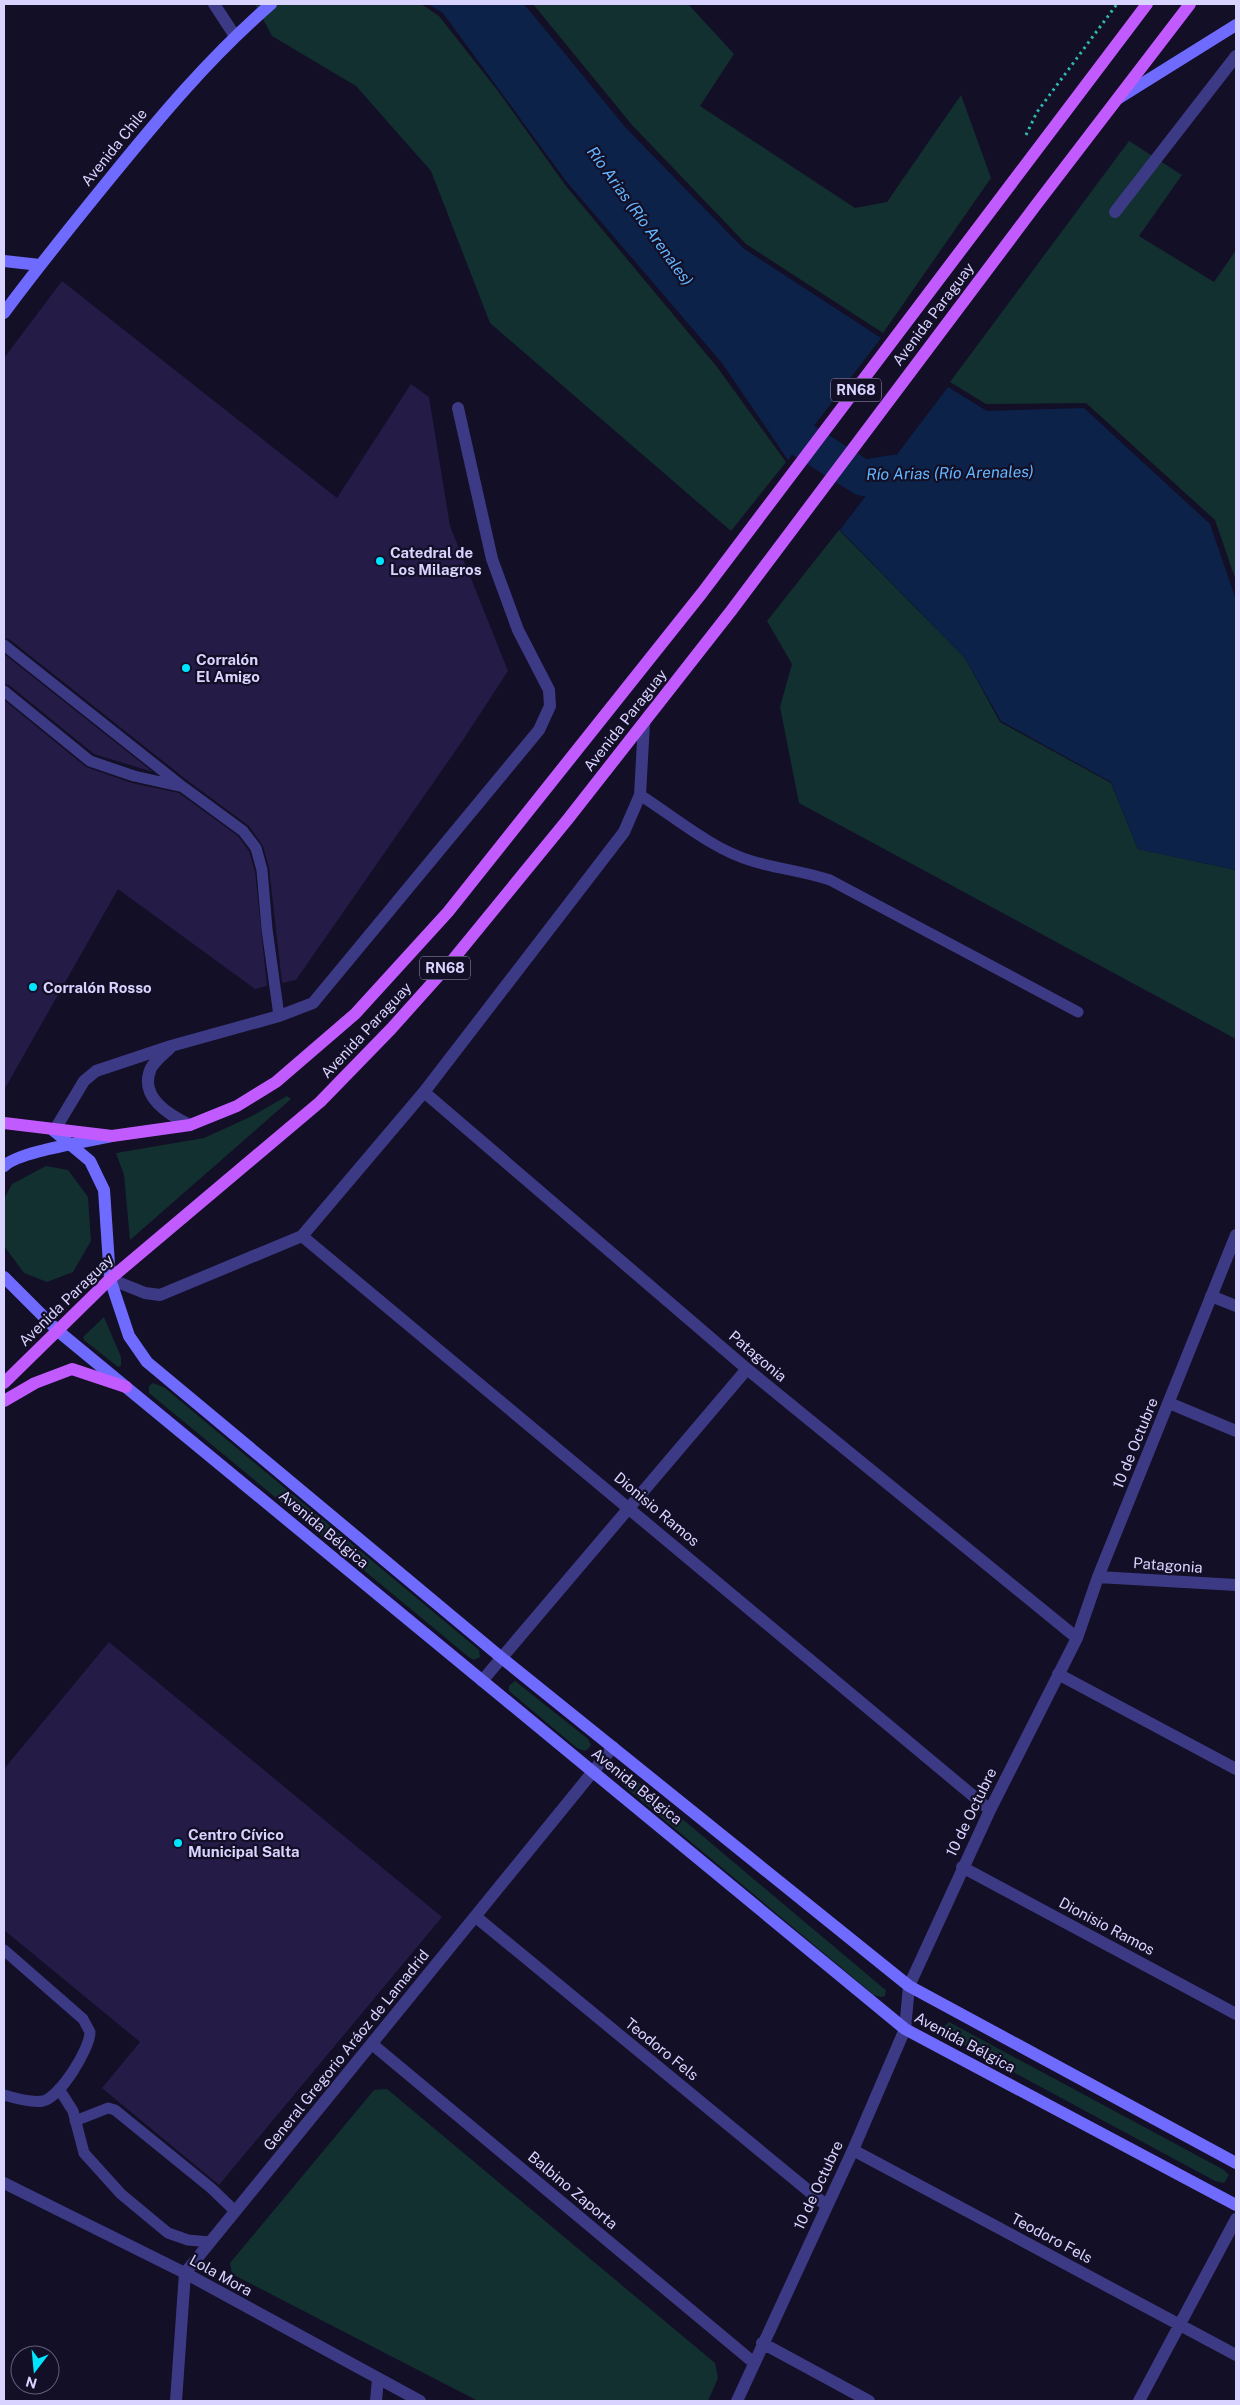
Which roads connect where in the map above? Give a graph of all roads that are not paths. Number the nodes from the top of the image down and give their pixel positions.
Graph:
1 (214, 4) edge
2 (1148, 4) edge
3 (1190, 4) edge
4 (266, 8) edge
5 (1236, 25) edge
6 (236, 36) junction
7 (1236, 56) edge
8 (1117, 100) junction
9 (1115, 212) dead end
10 (4, 261) edge
11 (40, 265) junction
12 (4, 313) edge
13 (458, 408) dead end
14 (4, 645) edge
15 (4, 691) edge
16 (644, 723) junction
17 (183, 787) junction
18 (640, 794) junction
19 (1078, 1012) dead end
20 (279, 1016) junction
21 (171, 1046) junction
22 (424, 1092) junction
23 (4, 1123) edge
24 (190, 1126) junction
25 (54, 1131) junction
26 (112, 1136) junction
27 (73, 1146) junction
28 (4, 1166) edge
29 (302, 1236) junction
30 (1236, 1236) edge
31 (4, 1277) edge
32 (110, 1279) junction
33 (1211, 1296) junction
34 (1236, 1306) edge
35 (58, 1330) junction
36 (747, 1370) junction
37 (4, 1383) edge
38 (126, 1387) junction
39 (4, 1401) edge
40 (1169, 1403) junction
41 (1236, 1431) edge
42 (629, 1507) junction
43 (1098, 1577) junction
44 (1236, 1585) edge
45 (1076, 1638) junction
46 (503, 1659) junction
47 (1058, 1674) junction
48 (482, 1681) junction
49 (613, 1747) junction
50 (1236, 1768) edge
51 (594, 1772) junction
52 (990, 1810) junction
53 (962, 1867) junction
54 (476, 1917) junction
55 (4, 1950) edge
56 (909, 1986) junction
57 (1236, 2014) edge
58 (906, 2029) junction
59 (372, 2044) junction
60 (59, 2089) junction
61 (4, 2094) edge
62 (75, 2120) junction
63 (853, 2150) junction
64 (1236, 2163) edge
65 (4, 2183) edge
66 (1236, 2205) edge
67 (826, 2206) junction
68 (235, 2211) junction
69 (1236, 2219) edge
70 (210, 2242) junction
71 (185, 2273) junction
72 (1180, 2324) junction
73 (762, 2343) junction
74 (1236, 2355) edge
75 (753, 2362) junction
76 (378, 2379) junction
77 (176, 2401) edge
78 (376, 2401) edge
79 (420, 2401) edge
80 (737, 2401) edge
81 (869, 2401) edge
82 (1139, 2401) edge

1 - 6 street
2 - 24 main road, Avenida Paraguay / RN68
3 - 8 main road, Avenida Paraguay / RN68
4 - 6 main road, Avenida Chile
5 - 8 main road
6 - 11 main road, Avenida Chile
7 - 9 street
8 - 16 main road, Avenida Paraguay / RN68
10 - 11 main road
11 - 12 main road, Avenida Chile
13 - 20 street
14 - 17 lane
15 - 17 lane
16 - 18 street
16 - 32 main road, Avenida Paraguay / RN68
17 - 20 lane
18 - 19 lane
18 - 22 street
20 - 21 street
21 - 24 street
21 - 25 street
22 - 29 street
22 - 36 street, Patagonia
23 - 25 main road, Avenida Paraguay
24 - 26 main road, Avenida Paraguay / RN68
25 - 26 main road, Avenida Paraguay / RN68
25 - 27 main road, Avenida Bélgica
26 - 27 main road
27 - 28 main road
27 - 32 main road, Avenida Bélgica
29 - 32 street
29 - 42 street, Dionisio Ramos
30 - 33 street, 10 de Octubre
31 - 35 main road, Avenida Bélgica
32 - 35 main road, Avenida Paraguay
32 - 46 main road, Avenida Bélgica
33 - 34 street
33 - 40 street, 10 de Octubre
35 - 37 main road, Avenida Paraguay
35 - 38 main road, Avenida Bélgica
36 - 42 street
36 - 45 street, Patagonia
38 - 39 main road
38 - 48 main road, Avenida Bélgica
40 - 41 street
40 - 43 street, 10 de Octubre
42 - 46 street
42 - 52 street, Dionisio Ramos
43 - 44 street, Patagonia
43 - 45 street, 10 de Octubre
45 - 47 street, 10 de Octubre
46 - 48 street
46 - 49 main road, Avenida Bélgica
47 - 50 street
47 - 52 street, 10 de Octubre
48 - 51 main road, Avenida Bélgica
49 - 51 street, General Gregorio Aráoz de Lamadrid
49 - 56 main road, Avenida Bélgica
51 - 54 street, General Gregorio Aráoz de Lamadrid
51 - 58 main road, Avenida Bélgica
52 - 53 street, 10 de Octubre
53 - 56 street, 10 de Octubre
53 - 57 street, Dionisio Ramos
54 - 59 street, General Gregorio Aráoz de Lamadrid
54 - 67 street, Teodoro Fels
55 - 60 lane
56 - 58 street, 10 de Octubre
56 - 64 main road, Avenida Bélgica
58 - 63 street, 10 de Octubre
58 - 66 main road, Avenida Bélgica
59 - 68 street, General Gregorio Aráoz de Lamadrid
59 - 75 street, Balbino Zaporta
60 - 61 lane
60 - 62 lane
62 - 68 lane
62 - 70 lane
63 - 67 street, 10 de Octubre
63 - 72 street, Teodoro Fels
65 - 71 street, Lola Mora
67 - 73 street, 10 de Octubre
68 - 70 street, General Gregorio Aráoz de Lamadrid
69 - 72 street
70 - 71 street, General Gregorio Aráoz de Lamadrid
71 - 76 street, Lola Mora
71 - 77 street
72 - 74 street, Teodoro Fels
72 - 82 street
73 - 75 street, 10 de Octubre
73 - 81 street
75 - 80 street, 10 de Octubre
76 - 78 street
76 - 79 street, Lola Mora

